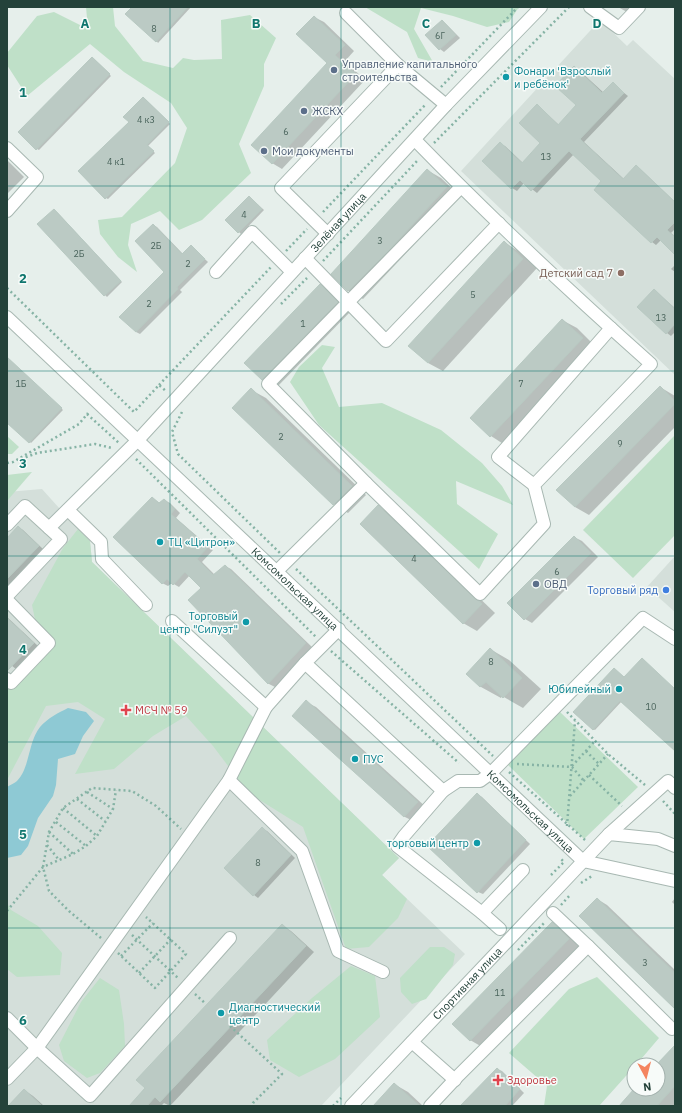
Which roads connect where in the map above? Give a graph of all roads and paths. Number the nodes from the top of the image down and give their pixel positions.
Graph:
1 (518, 7) edge
2 (541, 7) edge
3 (569, 7) edge
4 (590, 7) edge
5 (639, 7) edge
6 (346, 13) dead end
7 (398, 65) junction
8 (434, 95) junction
9 (446, 105) junction
10 (415, 140) junction
11 (7, 148) edge
12 (426, 152) junction
13 (461, 187) junction
14 (7, 211) edge
15 (314, 221) junction
16 (499, 223) junction
17 (328, 234) junction
18 (305, 258) junction
19 (279, 259) junction
20 (315, 269) junction
21 (216, 272) dead end
22 (292, 272) junction
23 (7, 288) edge
24 (347, 302) junction
25 (277, 309) dead end
26 (7, 317) edge
27 (611, 328) junction
28 (159, 385) dead end
29 (110, 389) junction
30 (98, 402) junction
31 (184, 408) dead end
32 (134, 412) dead end
33 (87, 414) junction
34 (138, 440) junction
35 (128, 451) junction
36 (13, 462) junction
37 (7, 463) edge
38 (366, 483) junction
39 (534, 485) junction
40 (68, 510) junction
41 (7, 525) edge
42 (49, 528) junction
43 (287, 560) junction
44 (277, 571) junction
45 (7, 596) edge
46 (7, 600) edge
47 (146, 605) dead end
48 (172, 620) dead end
49 (339, 629) junction
50 (675, 639) edge
51 (324, 645) junction
52 (305, 663) junction
53 (7, 679) edge
54 (558, 704) junction
55 (266, 707) junction
56 (575, 720) junction
57 (595, 741) junction
58 (586, 751) junction
59 (608, 754) junction
60 (500, 763) junction
61 (599, 764) junction
62 (462, 766) dead end
63 (572, 767) junction
64 (491, 773) junction
65 (589, 775) junction
66 (228, 780) junction
67 (584, 780) junction
68 (675, 788) edge
69 (650, 789) junction
70 (116, 790) junction
71 (443, 791) junction
72 (87, 792) junction
73 (570, 796) junction
74 (77, 799) junction
75 (628, 801) dead end
76 (63, 808) junction
77 (113, 808) junction
78 (675, 814) edge
79 (105, 821) junction
80 (56, 822) junction
81 (568, 825) junction
82 (49, 832) junction
83 (608, 834) junction
84 (97, 836) junction
85 (188, 836) junction
86 (590, 836) dead end
87 (47, 845) junction
88 (86, 846) junction
89 (675, 846) edge
90 (73, 854) junction
91 (559, 857) dead end
92 (59, 860) junction
93 (583, 861) junction
94 (43, 867) junction
95 (523, 870) dead end
96 (548, 878) dead end
97 (674, 880) edge
98 (137, 908) junction
99 (7, 911) edge
100 (482, 913) junction
101 (553, 913) dead end
102 (153, 923) junction
103 (123, 927) junction
104 (500, 929) dead end
105 (230, 938) dead end
106 (170, 939) junction
107 (137, 940) junction
108 (110, 946) junction
109 (588, 946) junction
110 (121, 956) junction
111 (155, 956) junction
112 (170, 971) junction
113 (383, 972) dead end
114 (139, 973) junction
115 (187, 986) junction
116 (206, 1004) dead end
117 (7, 1018) edge
118 (230, 1026) dead end
119 (672, 1029) dead end
120 (412, 1042) junction
121 (37, 1048) junction
122 (7, 1079) edge
123 (455, 1080) junction
124 (344, 1095) dead end
125 (252, 1106) edge
126 (333, 1106) edge
127 (350, 1106) edge
128 (430, 1106) edge

1 - 8 path
2 - 9 street, Зелёная улица
3 - 12 path
4 - 5 street
6 - 7 street
7 - 8 street
7 - 15 street
8 - 9 street
8 - 15 path
9 - 10 street, Зелёная улица
10 - 12 street
10 - 17 street, Зелёная улица
11 - 14 street
12 - 13 street
12 - 20 path
13 - 16 street
13 - 24 street
15 - 17 street
15 - 19 path
16 - 24 street
16 - 27 street
17 - 18 street, Зелёная улица
18 - 20 street
18 - 22 street, Зелёная улица
19 - 21 street
19 - 22 street
19 - 28 path
20 - 24 street
20 - 25 path
22 - 34 street, Зелёная улица
23 - 29 path
24 - 38 street
26 - 30 street, Комсомольская улица
27 - 39 street
27 - 39 street
29 - 30 path
29 - 32 path
30 - 33 path
30 - 34 street, Комсомольская улица
31 - 43 path
33 - 35 path
33 - 36 path
34 - 35 street, Зелёная улица
34 - 44 street, Комсомольская улица
35 - 36 path
35 - 40 street, Зелёная улица
35 - 51 path
36 - 37 path
38 - 39 street
38 - 43 street
40 - 42 street, Зелёная улица
40 - 47 street
41 - 42 street
42 - 45 street
43 - 44 street
43 - 60 path
44 - 49 street, Комсомольская улица
46 - 53 street
48 - 55 street
49 - 51 street
49 - 64 street, Комсомольская улица
50 - 54 street
51 - 52 street
51 - 62 path
52 - 55 street
52 - 71 street
54 - 56 path
54 - 60 street
55 - 66 street
56 - 57 path
56 - 63 path
57 - 58 path
57 - 59 path
58 - 61 path
58 - 63 path
59 - 61 path
59 - 69 path
60 - 63 path
60 - 64 street
60 - 81 path
61 - 65 path
63 - 67 path
63 - 73 path
64 - 71 street
64 - 93 street, Комсомольская улица
65 - 67 path
65 - 75 path
66 - 85 street
66 - 113 street
67 - 73 path
68 - 69 street, Комсомольская улица
69 - 78 path
69 - 83 street, Комсомольская улица
70 - 72 path
70 - 77 path
70 - 85 path
71 - 100 street
72 - 74 path
72 - 77 path
73 - 81 path
74 - 76 path
74 - 79 path
76 - 80 path
76 - 84 path
77 - 79 path
79 - 84 path
80 - 82 path
80 - 88 path
81 - 86 path
82 - 87 path
82 - 90 path
83 - 89 street
83 - 93 street, Комсомольская улица
84 - 88 path
85 - 98 street
87 - 92 path
87 - 94 path
88 - 90 path
90 - 92 path
91 - 96 path
92 - 94 path
93 - 97 street, Комсомольская улица
93 - 120 street, Спортивная улица
94 - 99 path
94 - 108 path
95 - 100 street
98 - 102 path
98 - 103 street
100 - 104 street
101 - 109 street
102 - 106 path
102 - 107 path
103 - 107 path
103 - 108 street
105 - 115 street
106 - 111 path
106 - 112 path
107 - 110 path
107 - 111 path
108 - 110 path
108 - 121 street
109 - 119 street
109 - 123 street
110 - 114 path
111 - 112 path
111 - 114 path
112 - 114 path
112 - 115 path
115 - 116 path
115 - 121 street
117 - 121 street
118 - 125 path
120 - 123 street
120 - 127 street, Спортивная улица
121 - 122 street
123 - 128 street
124 - 126 path

